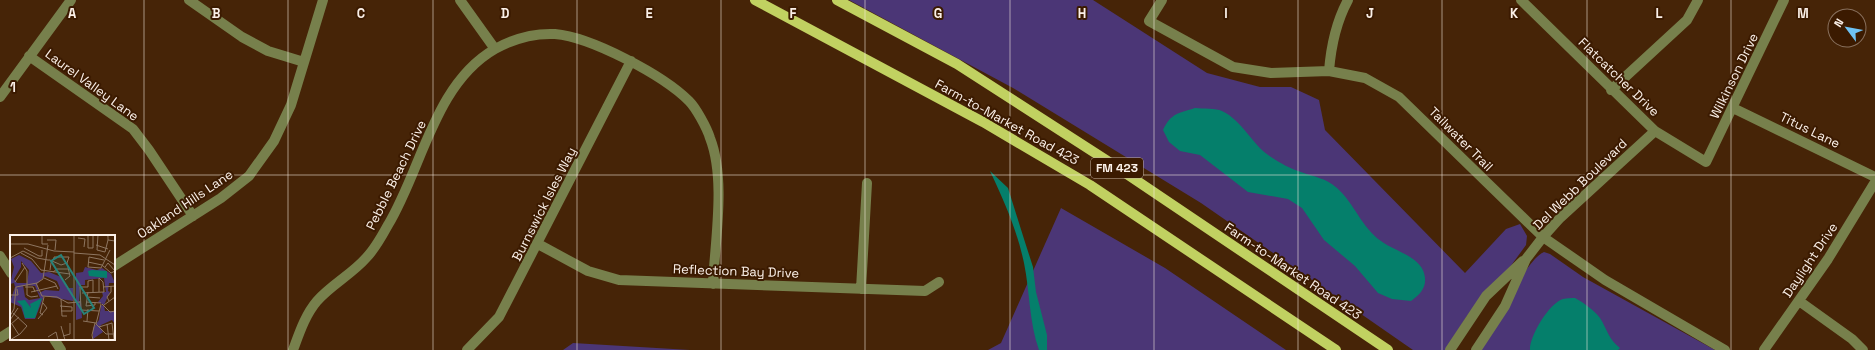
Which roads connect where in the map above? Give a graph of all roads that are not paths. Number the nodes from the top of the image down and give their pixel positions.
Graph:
1 (71, 0) edge
2 (189, 0) edge
3 (323, 0) edge
4 (460, 0) edge
5 (755, 0) edge
6 (837, 0) edge
7 (1162, 0) edge
8 (1348, 0) edge
9 (1521, 0) edge
10 (1698, 0) edge
11 (1784, 0) edge
12 (495, 49) junction
13 (30, 56) junction
14 (631, 61) junction
15 (304, 62) junction
16 (1329, 71) junction
17 (1611, 90) junction
18 (0, 97) edge
19 (1733, 108) junction
20 (1655, 131) junction
21 (1706, 162) joint
22 (1875, 177) edge
23 (1875, 182) edge
24 (867, 183) dead end
25 (193, 216) junction
26 (1543, 237) junction
27 (538, 244) junction
28 (0, 256) edge
29 (1526, 259) junction
30 (115, 265) edge
31 (10, 271) edge
32 (939, 282) dead end
33 (713, 284) junction
34 (861, 289) junction
35 (1799, 301) junction
36 (10, 332) edge
37 (0, 338) edge
38 (55, 340) edge
39 (61, 350) edge
40 (293, 350) edge
41 (467, 350) edge
42 (1336, 350) edge
43 (1388, 350) edge
44 (1450, 350) edge
45 (1476, 350) edge
46 (1725, 350) edge
47 (1764, 350) edge
48 (1863, 350) edge

1 - 13 street
2 - 15 street
3 - 15 street, Oakland Hills Lane
4 - 12 street
5 - 42 main road, Farm-to-Market Road 423 / FM 423
6 - 43 main road, Farm-to-Market Road 423 / FM 423
7 - 16 street, Tailwater Trail
8 - 16 street
9 - 17 street, Flatcatcher Drive
10 - 17 street
11 - 19 street, Wilkinson Drive
12 - 14 street, Pebble Beach Drive
12 - 40 street, Pebble Beach Drive
13 - 18 street
13 - 25 street, Laurel Valley Lane
14 - 27 street, Burnswick Isles Way
14 - 33 street, Pebble Beach Drive
15 - 25 street, Oakland Hills Lane
16 - 26 street, Tailwater Trail
17 - 20 street, Flatcatcher Drive
19 - 21 street, Wilkinson Drive
19 - 22 street, Titus Lane
20 - 21 street, Flatcatcher Drive
20 - 26 street, Del Webb Boulevard
23 - 35 street, Daylight Drive
24 - 34 street
25 - 30 street, Oakland Hills Lane
26 - 29 street, Del Webb Boulevard
26 - 46 street, Tailwater Trail
27 - 33 street, Reflection Bay Drive
27 - 41 street, Burnswick Isles Way
28 - 31 street
29 - 44 street, Del Webb Boulevard
29 - 45 street, Del Webb Boulevard
32 - 34 street, Reflection Bay Drive
33 - 34 street, Reflection Bay Drive
35 - 47 street, Daylight Drive
35 - 48 street
36 - 37 street
38 - 39 street

